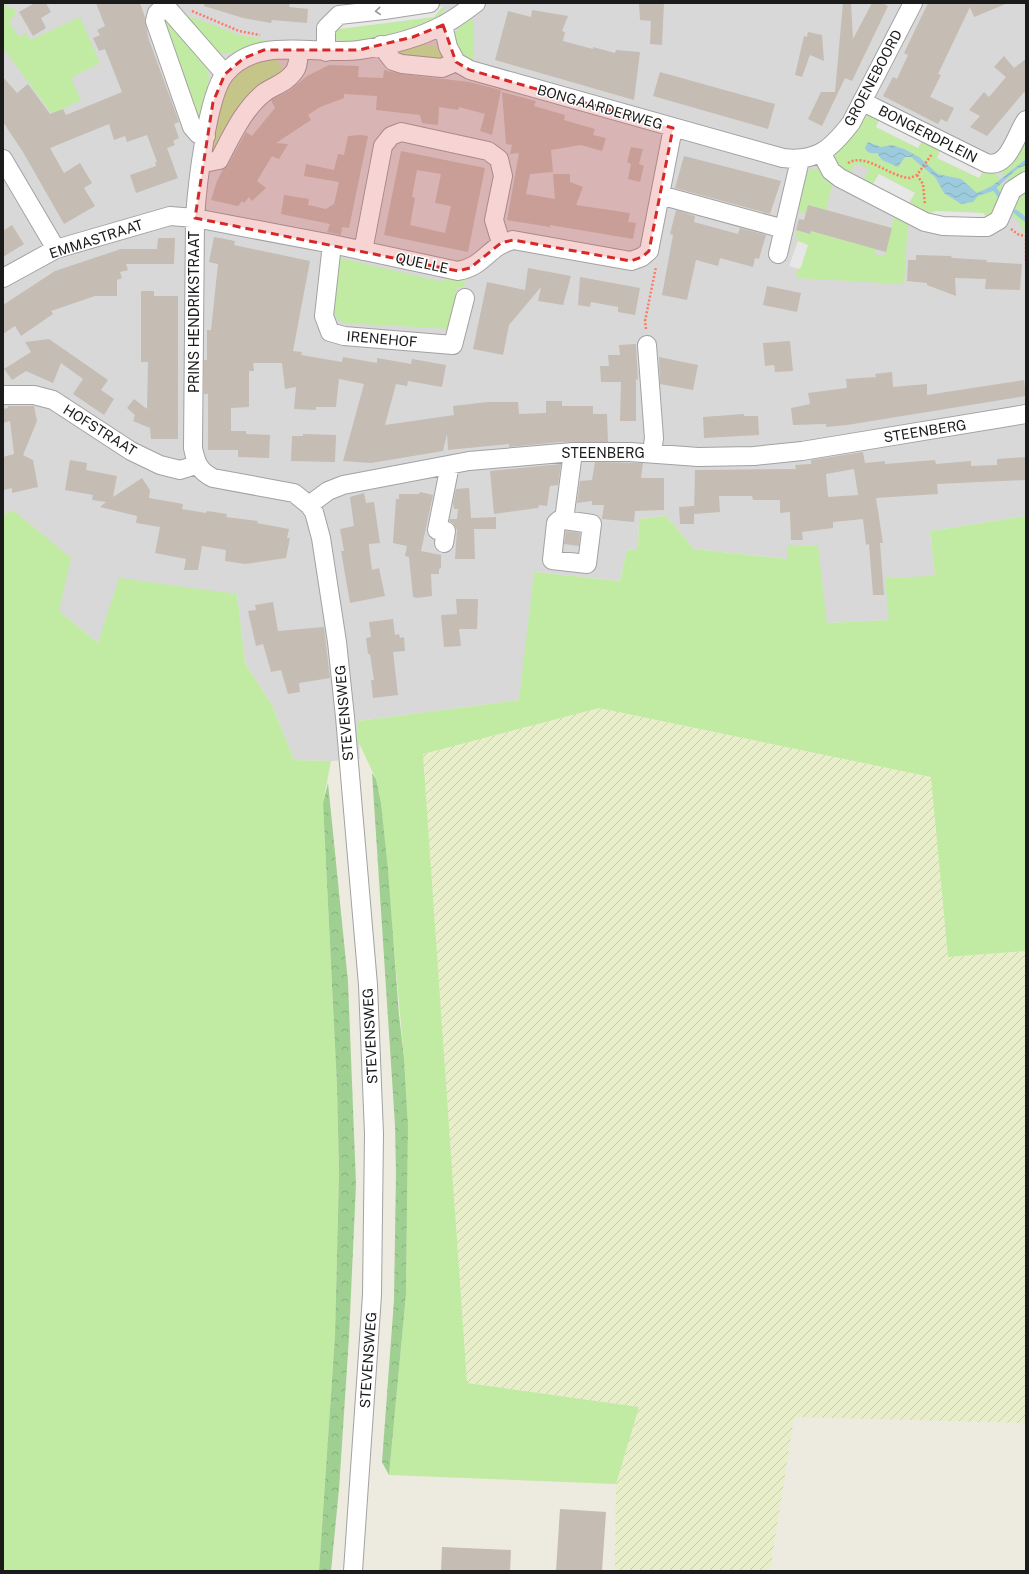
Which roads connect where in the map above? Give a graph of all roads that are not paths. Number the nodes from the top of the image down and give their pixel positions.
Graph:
1 (430, 3) edge
2 (449, 3) edge
3 (913, 3) edge
4 (164, 4) edge
5 (471, 7) edge
6 (443, 25) junction
7 (381, 45) junction
8 (299, 50) junction
9 (326, 52) junction
10 (456, 62) junction
11 (225, 74) junction
12 (863, 102) junction
13 (1026, 120) edge
14 (673, 128) junction
15 (206, 136) junction
16 (822, 154) junction
17 (3, 159) edge
18 (791, 159) junction
19 (202, 160) junction
20 (1019, 186) edge
21 (660, 195) junction
22 (194, 218) junction
23 (784, 229) junction
24 (501, 243) junction
25 (332, 244) junction
26 (56, 249) junction
27 (363, 251) junction
28 (778, 254) dead end
29 (3, 278) edge
30 (465, 298) dead end
31 (647, 345) road end
32 (3, 395) edge
33 (1026, 414) edge
34 (573, 452) junction
35 (652, 453) junction
36 (196, 465) junction
37 (450, 465) junction
38 (309, 505) junction
39 (564, 520) dead end
40 (444, 543) dead end
41 (353, 1571) edge

1 -> 9 street
2 - 5 street
3 - 12 street, GROENEBOORD
4 - 11 street
4 - 15 street
5 - 6 street
6 - 7 street
6 - 10 street
7 - 9 street
7 - 10 street
8 - 9 street
8 - 11 street
8 - 19 street
10 - 14 street, BONGAARDERWEG
11 - 15 street, PRINS HENDRIKSTRAAT
12 - 13 street, BONGERDPLEIN
12 - 16 street, GROENEBOORD
14 - 18 street, BONGAARDERWEG
14 - 21 street
15 - 19 street, PRINS HENDRIKSTRAAT
16 - 18 street, GROENEBOORD
16 - 20 street
17 - 26 street
18 - 23 street
19 - 22 street, PRINS HENDRIKSTRAAT
21 - 23 street
21 - 24 street
22 - 25 street, QUELLE
22 - 26 street, EMMASTRAAT
22 - 36 street, PRINS HENDRIKSTRAAT
23 - 28 street
24 - 27 street, QUELLE
24 - 27 street
25 - 27 street, QUELLE
25 - 30 street, IRENEHOF
26 - 29 street, EMMASTRAAT
31 - 35 street
32 - 36 street, HOFSTRAAT
33 - 35 street, STEENBERG
34 - 35 street, STEENBERG
34 - 37 street, STEENBERG
34 - 39 street
36 - 38 street
37 - 38 street, STEENBERG
37 - 40 street
38 - 41 street, STEVENSWEG

